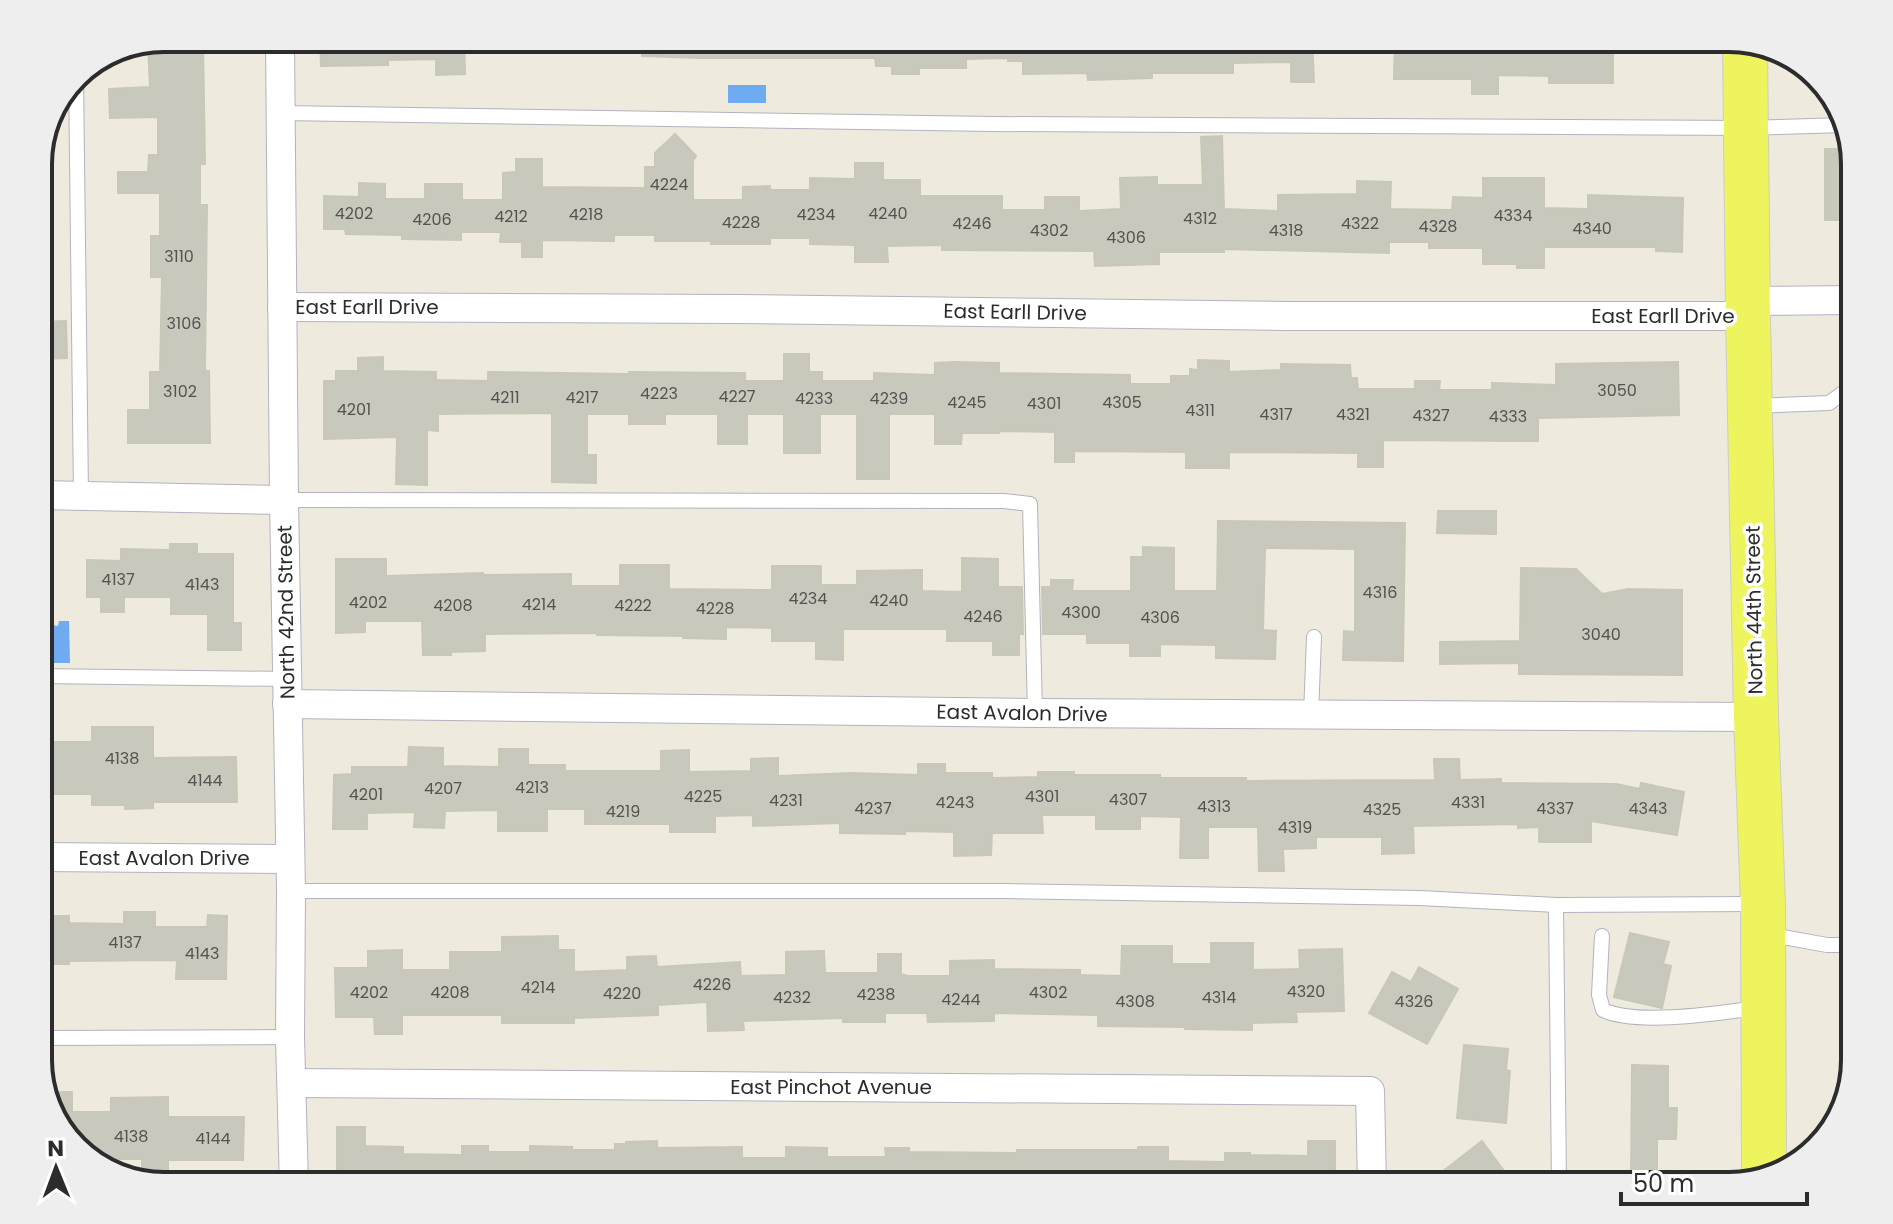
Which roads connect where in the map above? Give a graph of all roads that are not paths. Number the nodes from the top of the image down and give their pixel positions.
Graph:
1 (280, 52) edge
2 (1745, 53) edge
3 (76, 95) edge
4 (281, 113) junction
5 (1834, 125) edge
6 (1745, 128) junction
7 (1841, 301) edge
8 (282, 307) junction
9 (1748, 308) junction
10 (1841, 394) edge
11 (1750, 406) junction
12 (52, 495) edge
13 (81, 496) junction
14 (284, 500) junction
15 (1314, 637) dead end
16 (52, 677) edge
17 (287, 691) junction
18 (1035, 713) junction
19 (1311, 715) junction
20 (1756, 717) junction
21 (52, 857) edge
22 (290, 859) junction
23 (291, 891) junction
24 (1556, 905) junction
25 (1763, 919) junction
26 (1602, 936) dead end
27 (1841, 945) edge
28 (1762, 1007) junction
29 (290, 1037) junction
30 (52, 1038) edge
31 (292, 1083) junction
32 (1764, 1166) edge
33 (294, 1172) edge
34 (1372, 1172) edge
35 (1559, 1172) edge

1 - 4 street, North 42nd Street
2 - 6 main road, North 44th Street
3 - 13 lane
4 - 6 lane
4 - 8 street, North 42nd Street
5 - 6 lane
6 - 9 main road, North 44th Street
7 - 9 street, East Earll Drive
8 - 9 street, East Earll Drive
8 - 14 street, North 42nd Street
9 - 11 main road, North 44th Street
10 - 11 lane
11 - 20 main road, North 44th Street
12 - 13 street
13 - 14 street
14 - 17 street, North 42nd Street
14 - 18 lane
15 - 19 lane
16 - 17 lane
17 - 18 street, East Avalon Drive
17 - 22 street, North 42nd Street
18 - 19 street, East Avalon Drive
19 - 20 street, East Avalon Drive
20 - 25 main road, North 44th Street
21 - 22 street, East Avalon Drive
22 - 23 street, North 42nd Street
23 - 24 lane
23 - 29 street, North 42nd Street
24 - 25 lane
24 - 35 lane
25 - 27 lane
25 - 28 main road, North 44th Street
26 - 28 lane
28 - 32 main road, North 44th Street
29 - 30 lane
29 - 31 street, North 42nd Street
31 - 33 street, North 42nd Street
31 - 34 street, East Pinchot Avenue

